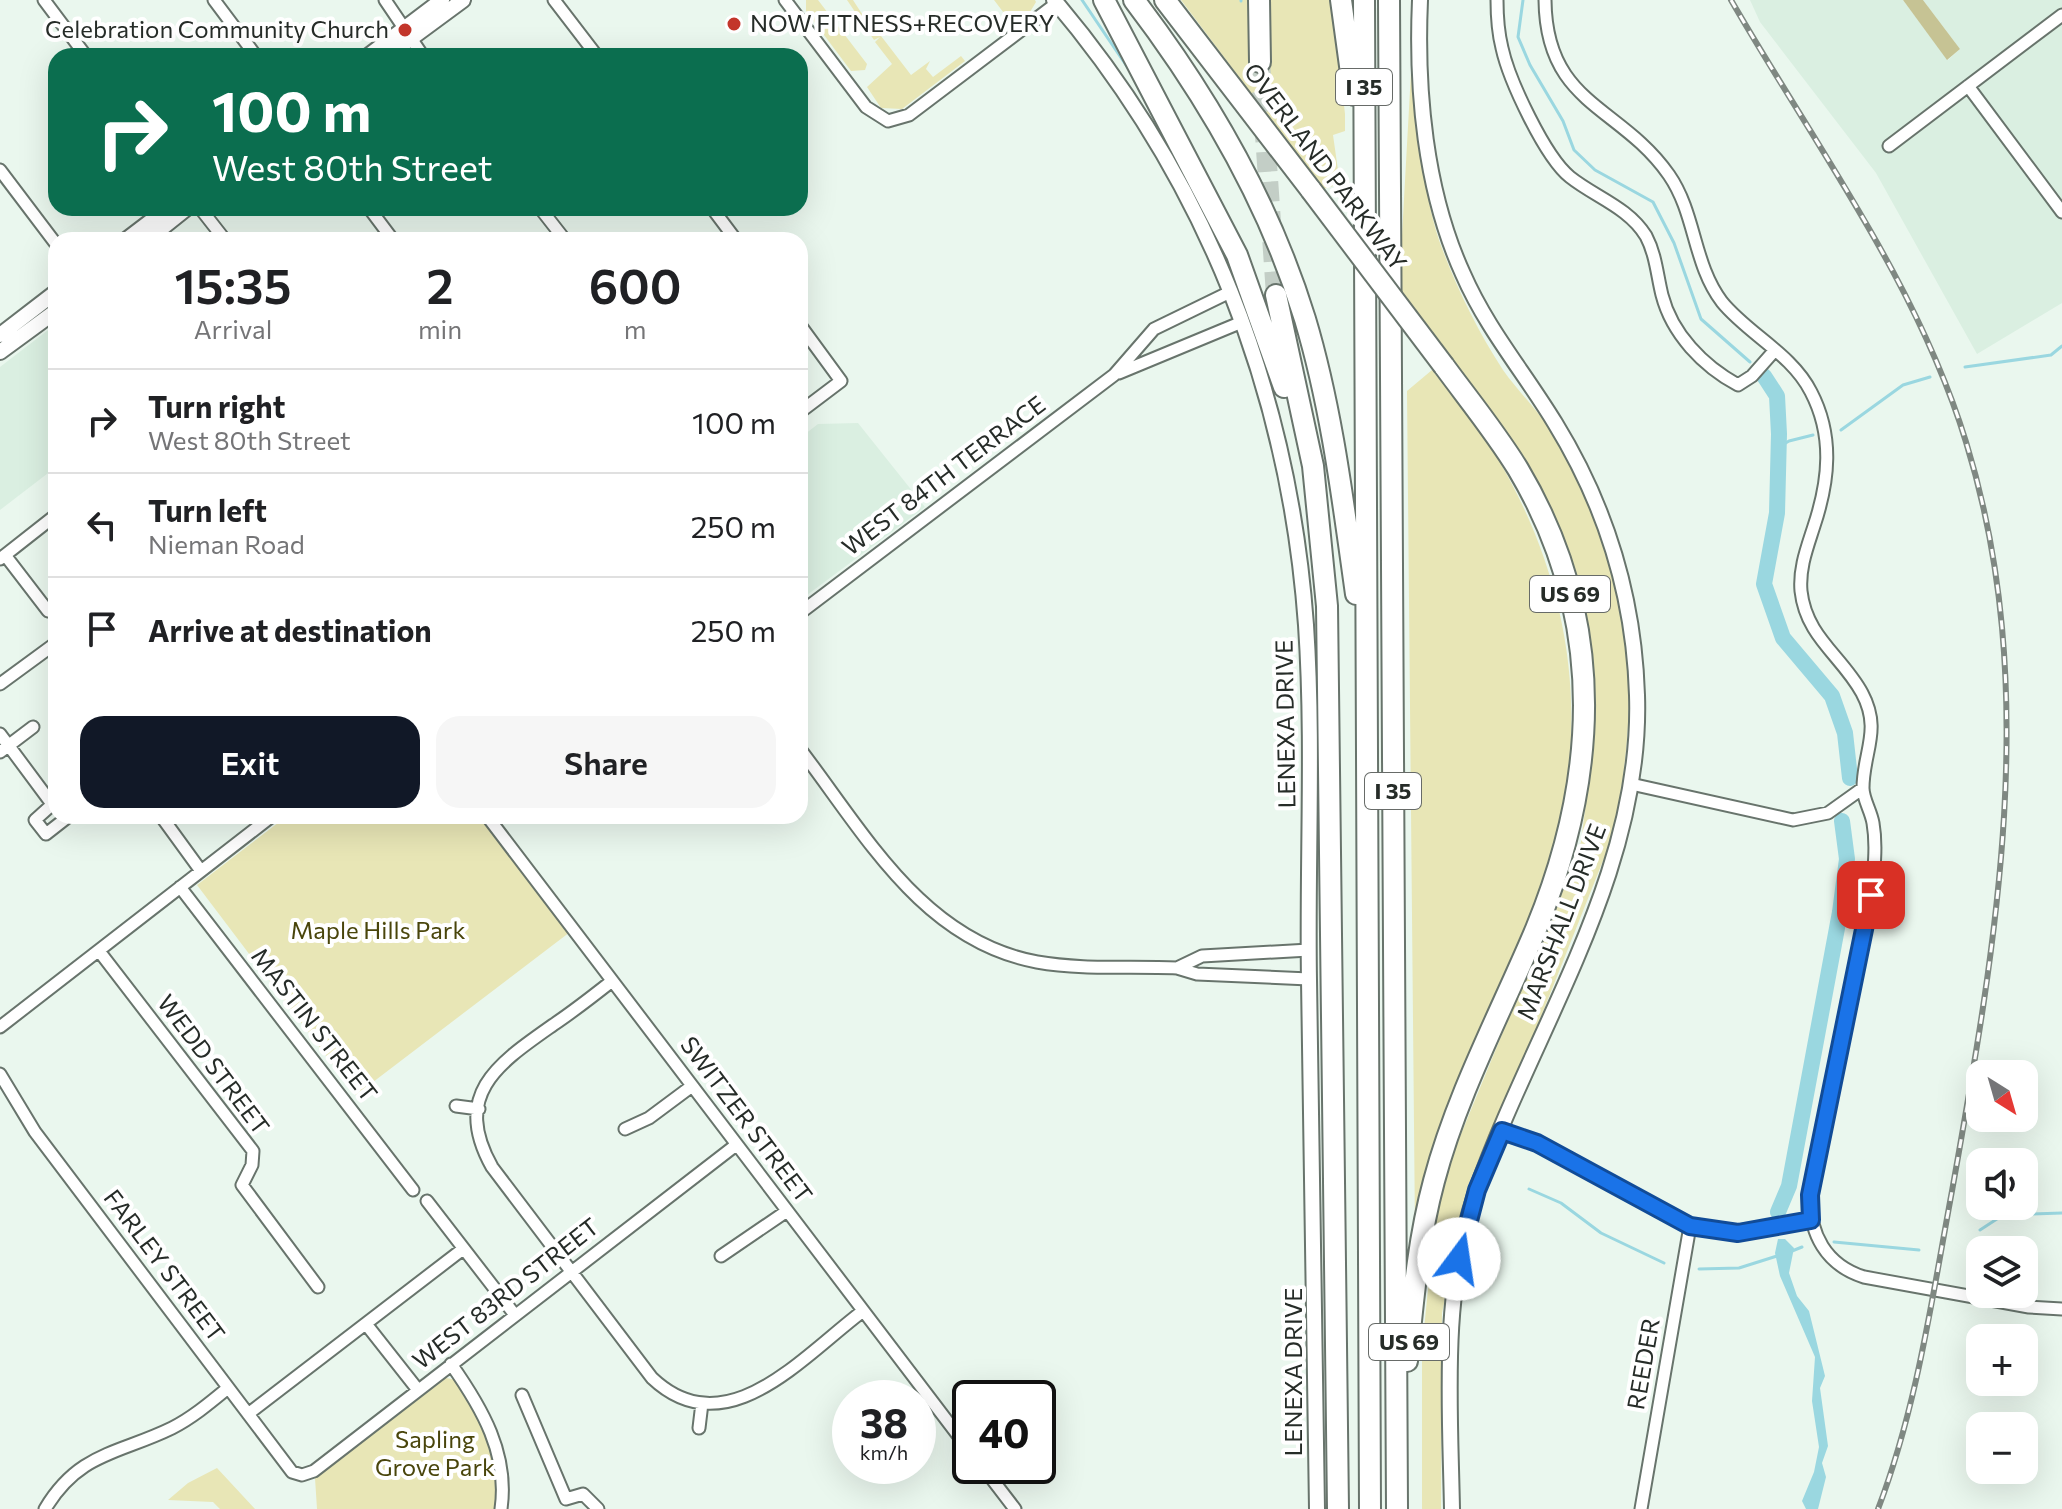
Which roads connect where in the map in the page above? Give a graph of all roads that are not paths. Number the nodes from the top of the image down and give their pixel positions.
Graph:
1 (44, 0) edge
2 (214, 0) edge
3 (385, 0) edge
4 (442, 0) edge
5 (463, 0) edge
6 (554, 0) edge
7 (785, 0) edge
8 (1104, 0) edge
9 (1134, 0) edge
10 (1165, 0) edge
11 (1259, 0) edge
12 (1341, 0) edge
13 (1364, 0) edge
14 (1389, 0) edge
15 (1403, 0) edge
16 (1420, 0) edge
17 (1497, 0) edge
18 (1545, 0) edge
19 (1055, 2) edge
20 (2062, 15) edge
21 (408, 33) junction
22 (80, 48) edge
23 (250, 48) edge
24 (382, 48) edge
25 (394, 48) edge
26 (418, 48) edge
27 (591, 48) edge
28 (1260, 62) tunnel mouth
29 (1968, 86) junction
30 (1390, 119) junction
31 (1889, 146) dead end
32 (0, 170) edge
33 (1365, 173) junction
34 (2062, 212) edge
35 (158, 216) edge
36 (177, 216) edge
37 (206, 216) edge
38 (546, 216) edge
39 (136, 232) edge
40 (157, 232) edge
41 (219, 232) edge
42 (559, 232) edge
43 (48, 233) edge
44 (1230, 292) junction
45 (1276, 295) tunnel mouth
46 (48, 298) edge
47 (48, 317) edge
48 (1242, 322) junction
49 (0, 335) edge
50 (808, 336) edge
51 (1775, 350) junction
52 (0, 352) edge
53 (1114, 375) junction
54 (808, 406) edge
55 (48, 521) edge
56 (3, 557) edge
57 (1325, 571) junction
58 (808, 607) edge
59 (48, 611) dead end
60 (48, 649) edge
61 (1367, 671) junction
62 (0, 684) edge
63 (33, 727) dead end
64 (0, 734) edge
65 (4, 749) edge
66 (808, 759) edge
67 (1631, 784) junction
68 (1863, 788) junction
69 (48, 797) edge
70 (48, 808) edge
71 (59, 824) edge
72 (167, 824) edge
73 (262, 824) edge
74 (495, 824) edge
75 (201, 871) junction
76 (180, 887) junction
77 (1309, 950) junction
78 (99, 951) junction
79 (1177, 968) junction
80 (1309, 979) junction
81 (612, 981) junction
82 (0, 1027) edge
83 (0, 1074) edge
84 (692, 1086) junction
85 (456, 1106) dead end
86 (479, 1109) junction
87 (625, 1129) dead end
88 (1502, 1131) junction
89 (736, 1145) junction
90 (413, 1190) dead end
91 (427, 1201) dead end
92 (787, 1211) junction
93 (1811, 1220) junction
94 (1690, 1226) junction
95 (463, 1249) junction
96 (721, 1256) dead end
97 (571, 1272) junction
98 (318, 1287) dead end
99 (2062, 1309) edge
100 (863, 1311) junction
101 (515, 1315) junction
102 (366, 1324) junction
103 (451, 1364) junction
104 (228, 1388) junction
105 (418, 1390) junction
106 (522, 1395) dead end
107 (702, 1403) junction
108 (248, 1414) junction
109 (952, 1427) edge
110 (699, 1428) dead end
111 (1396, 1464) junction
112 (302, 1475) joint
113 (996, 1484) edge
114 (45, 1509) edge
115 (501, 1509) edge
116 (598, 1509) edge
117 (1015, 1509) edge
118 (1317, 1509) edge
119 (1338, 1509) edge
120 (1370, 1509) edge
121 (1397, 1509) edge
122 (1452, 1509) edge
123 (1641, 1509) edge

1 - 22 street
2 - 23 street
3 - 21 street
4 - 21 street
5 - 21 street
6 - 27 street
7 - 19 street
8 - 57 highway
9 - 61 highway
10 - 111 highway, OVERLAND PARKWAY / US 69, bridge
11 - 28 highway
12 - 33 highway
13 - 33 highway, I 35
14 - 30 highway, I 35
15 - 30 highway
16 - 67 street, MARSHALL DRIVE
17 - 51 street
18 - 51 street
19 - 44 street, LENEXA DRIVE
20 - 29 street
21 - 24 street
21 - 25 street
21 - 26 street
29 - 31 street
29 - 34 street
30 - 111 highway, I 35
32 - 43 street
33 - 61 highway, I 35
35 - 39 street
36 - 40 street
37 - 41 street
38 - 42 street
44 - 48 street, LENEXA DRIVE
44 - 53 street, WEST 84TH TERRACE
45 - 57 highway
46 - 49 street
47 - 52 street
48 - 53 street, WEST 84TH TERRACE
48 - 77 street, LENEXA DRIVE
50 - 54 street
51 - 68 street
53 - 58 street, WEST 84TH TERRACE
55 - 56 street
56 - 59 street
57 - 119 highway
60 - 62 street
61 - 120 highway, I 35
63 - 65 street
64 - 65 street
65 - 69 street
66 - 79 street
67 - 68 street
67 - 88 street, MARSHALL DRIVE
68 - 93 street
70 - 71 street
72 - 75 street
73 - 75 street
74 - 81 street, SWITZER STREET
75 - 76 street
76 - 78 street
76 - 90 street, MASTIN STREET
77 - 79 street
77 - 80 street, LENEXA DRIVE
78 - 82 street
78 - 98 street, WEDD STREET
79 - 80 street
80 - 118 street, LENEXA DRIVE
81 - 84 street, SWITZER STREET
81 - 86 street
83 - 104 street, FARLEY STREET
84 - 87 street
84 - 89 street, SWITZER STREET
85 - 86 street
86 - 97 street
88 - 94 street
88 - 122 street, MARSHALL DRIVE
89 - 92 street, SWITZER STREET
89 - 97 street, WEST 83RD STREET
91 - 95 street
92 - 96 street
92 - 100 street, SWITZER STREET
93 - 94 street
93 - 99 street
94 - 123 street, REEDER
95 - 101 street
95 - 102 street
97 - 101 street, WEST 83RD STREET
97 - 107 street
100 - 107 street
100 - 109 street, SWITZER STREET
101 - 103 street, WEST 83RD STREET
102 - 105 street
102 - 108 street
103 - 105 street, WEST 83RD STREET
103 - 115 street
104 - 108 street, FARLEY STREET
104 - 114 street
105 - 112 street, WEST 83RD STREET
106 - 116 street
107 - 110 street
108 - 112 street, FARLEY STREET
111 - 121 highway, I 35
113 - 117 street

